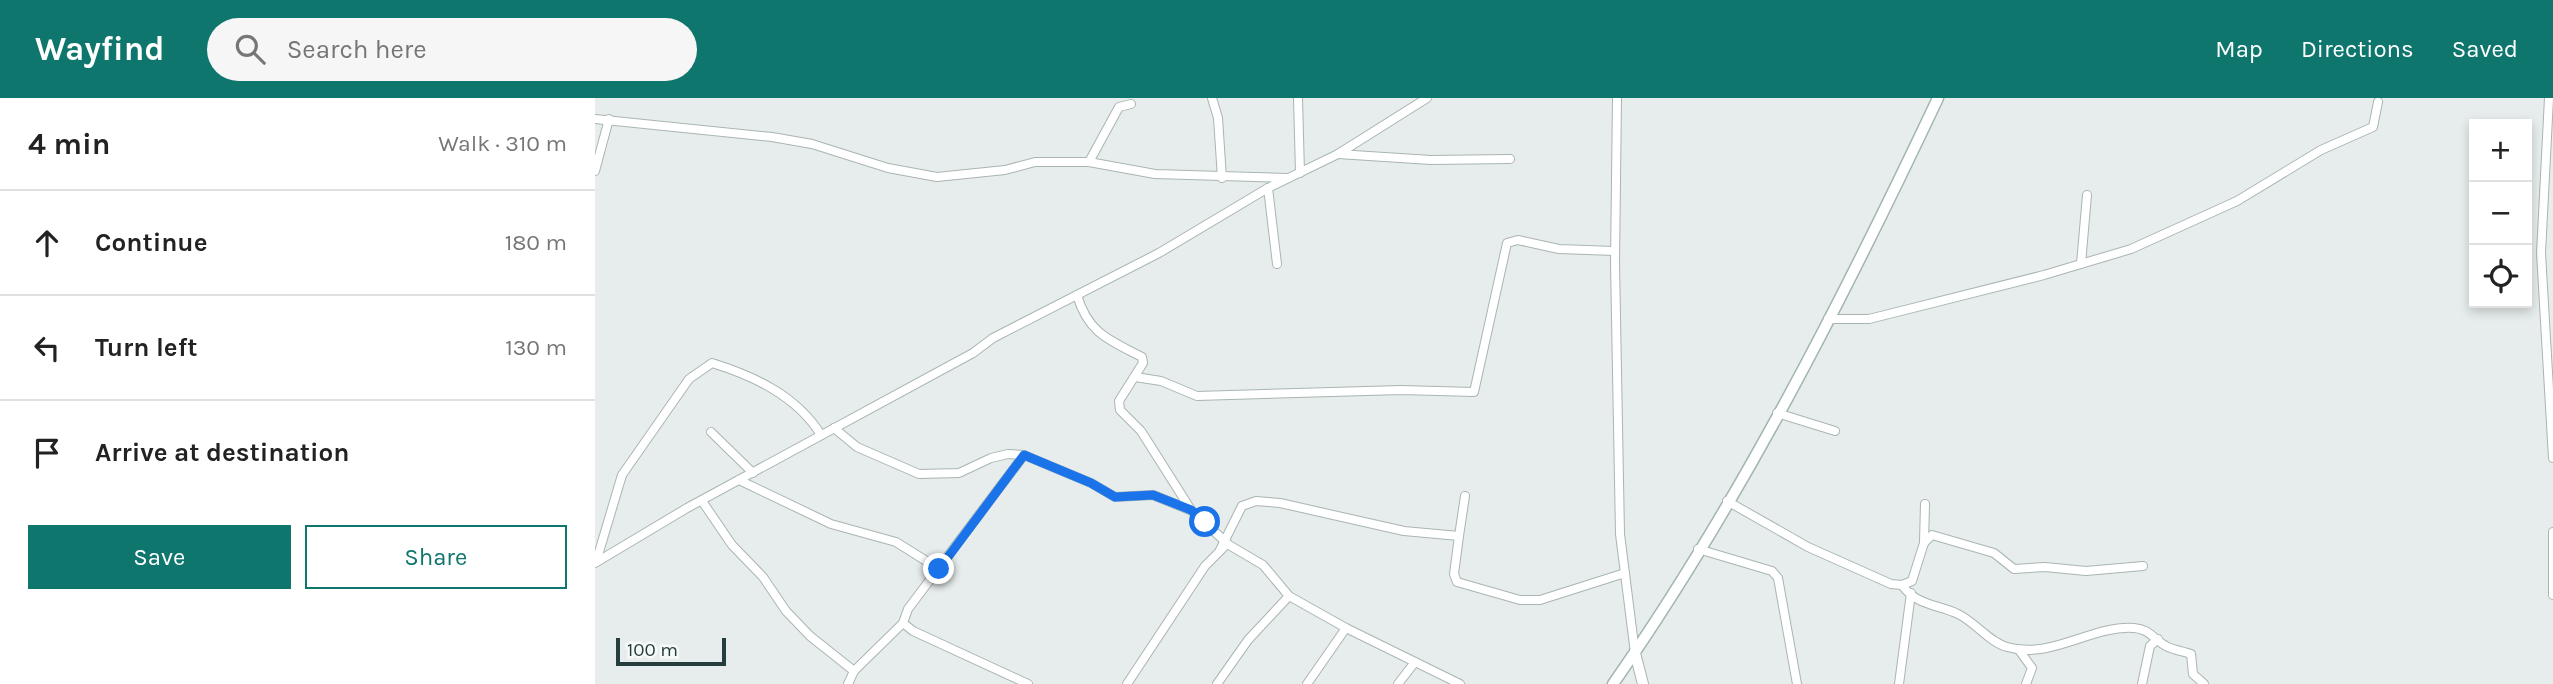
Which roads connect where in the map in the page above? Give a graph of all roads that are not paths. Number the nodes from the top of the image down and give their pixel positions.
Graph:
1 (1212, 98) edge
2 (1298, 98) edge
3 (1427, 98) edge
4 (1617, 98) edge
5 (1938, 98) edge
6 (2549, 98) edge
7 (2378, 102) dead end
8 (1131, 104) dead end
9 (2550, 115) edge
10 (595, 119) edge
11 (610, 120) junction
12 (1338, 155) junction
13 (1510, 159) dead end
14 (1089, 162) junction
15 (595, 171) edge
16 (1300, 173) junction
17 (1222, 178) junction
18 (1290, 178) junction
19 (1268, 188) junction
20 (2087, 195) dead end
21 (1615, 251) junction
22 (1277, 264) dead end
23 (2081, 264) junction
24 (1077, 295) junction
25 (1828, 319) junction
26 (1135, 377) junction
27 (1777, 413) junction
28 (834, 428) junction
29 (1835, 431) dead end
30 (711, 432) dead end
31 (821, 435) junction
32 (1024, 455) junction
33 (2553, 458) edge
34 (753, 473) junction
35 (739, 480) junction
36 (1465, 496) dead end
37 (702, 500) junction
38 (1727, 501) junction
39 (1926, 504) dead end
40 (1191, 510) junction
41 (2553, 532) edge
42 (1459, 536) junction
43 (1227, 542) junction
44 (1924, 543) junction
45 (1698, 549) junction
46 (596, 562) edge
47 (2143, 566) dead end
48 (939, 569) junction
49 (1625, 573) junction
50 (1912, 581) junction
51 (1902, 585) junction
52 (2553, 595) edge
53 (1289, 596) junction
54 (1910, 597) junction
55 (903, 623) junction
56 (1346, 628) junction
57 (2158, 639) junction
58 (2019, 650) junction
59 (1635, 653) junction
60 (1415, 662) junction
61 (854, 671) junction
62 (848, 684) edge
63 (1028, 684) edge
64 (1127, 684) edge
65 (1217, 684) edge
66 (1307, 684) edge
67 (1398, 684) edge
68 (1460, 684) edge
69 (1613, 684) edge
70 (1643, 684) edge
71 (1797, 684) edge
72 (1899, 684) edge
73 (2026, 684) edge
74 (2142, 684) edge
75 (2204, 684) edge

1 - 17 street
2 - 16 street
3 - 12 street
4 - 21 street
5 - 25 main road
6 - 9 street
7 - 23 street
8 - 14 street
9 - 33 street
10 - 11 street
11 - 14 street
11 - 15 street
12 - 13 street
12 - 16 street
14 - 17 street
16 - 18 street
17 - 18 street
18 - 19 street
19 - 22 street
19 - 24 street
20 - 23 street
21 - 26 street
21 - 49 street
23 - 25 street
24 - 26 street
24 - 28 street
25 - 27 main road
26 - 40 street
27 - 29 street
27 - 38 main road
28 - 31 street
28 - 32 street
30 - 34 street
31 - 34 street
31 - 46 street
32 - 40 street
32 - 48 street
34 - 35 street
35 - 37 street
35 - 48 street
36 - 42 street
37 - 46 street
37 - 61 street
38 - 45 main road
38 - 51 street
39 - 44 street
40 - 43 street
41 - 52 street
42 - 43 street
42 - 49 street
43 - 53 street
43 - 64 street
44 - 47 street
44 - 50 street
45 - 59 main road
45 - 71 street
48 - 55 street
49 - 59 street
50 - 51 street
50 - 54 street
51 - 54 street
53 - 56 street
53 - 65 street
54 - 58 street
54 - 72 street
55 - 61 street
55 - 63 street
56 - 60 street
56 - 66 street
57 - 58 street
57 - 74 street
57 - 75 street
58 - 73 street
59 - 69 main road
59 - 70 street
60 - 67 street
60 - 68 street
61 - 62 street

